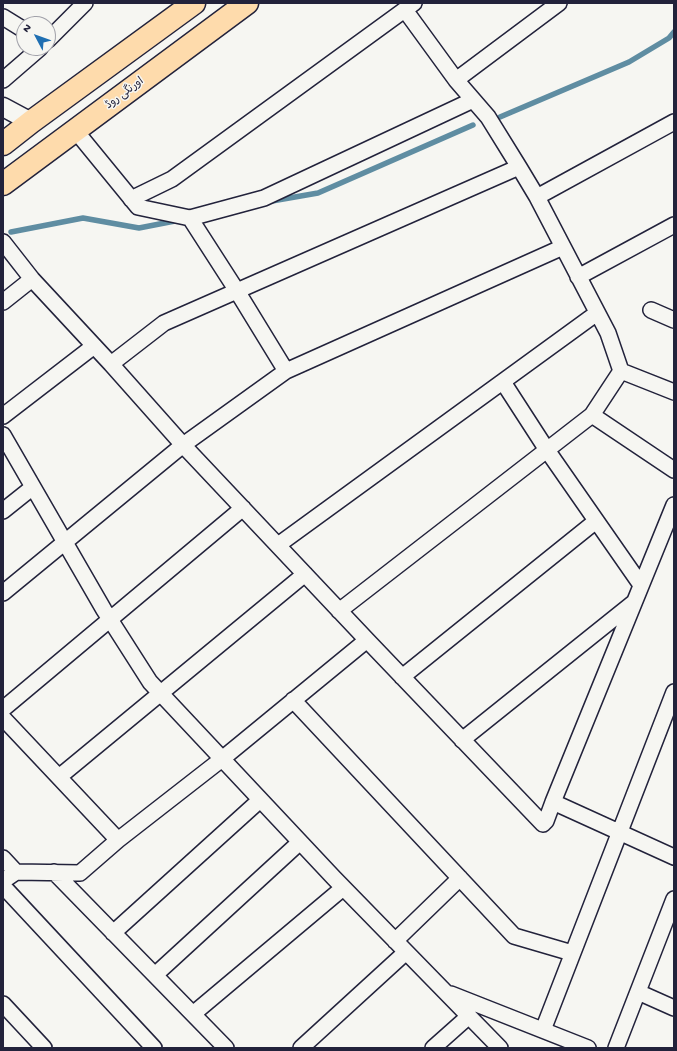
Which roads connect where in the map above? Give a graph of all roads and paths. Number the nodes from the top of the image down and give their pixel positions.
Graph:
1 (85, 3) edge
2 (194, 3) edge
3 (247, 3) edge
4 (559, 3) edge
5 (410, 5) edge
6 (3, 17) edge
7 (16, 25) edge
8 (56, 32) edge
9 (31, 56) edge
10 (3, 80) edge
11 (456, 80) junction
12 (473, 100) junction
13 (3, 107) edge
14 (31, 122) junction
15 (674, 122) edge
16 (75, 130) junction
17 (3, 144) edge
18 (519, 168) junction
19 (3, 184) edge
20 (536, 197) junction
21 (131, 199) junction
22 (190, 218) junction
23 (674, 225) edge
24 (3, 242) edge
25 (563, 247) junction
26 (578, 277) junction
27 (32, 279) junction
28 (237, 291) junction
29 (3, 302) edge
30 (651, 310) dead end
31 (597, 313) junction
32 (674, 320) edge
33 (94, 346) junction
34 (111, 364) junction
35 (286, 371) junction
36 (620, 371) junction
37 (503, 382) junction
38 (674, 392) edge
39 (592, 415) junction
40 (3, 416) edge
41 (3, 435) edge
42 (183, 445) junction
43 (547, 450) junction
44 (674, 470) edge
45 (33, 487) junction
46 (674, 504) edge
47 (243, 508) junction
48 (3, 511) edge
49 (596, 521) junction
50 (64, 542) junction
51 (278, 545) junction
52 (305, 574) junction
53 (641, 585) junction
54 (3, 593) edge
55 (635, 602) junction
56 (339, 611) junction
57 (110, 619) junction
58 (367, 640) junction
59 (402, 677) junction
60 (674, 692) edge
61 (161, 693) junction
62 (293, 700) junction
63 (3, 708) edge
64 (3, 718) edge
65 (462, 740) junction
66 (222, 759) junction
67 (59, 777) junction
68 (260, 800) junction
69 (553, 802) junction
70 (619, 832) junction
71 (118, 840) junction
72 (300, 842) junction
73 (674, 857) edge
74 (3, 858) edge
75 (16, 872) junction
76 (54, 872) junction
77 (460, 878) junction
78 (3, 882) edge
79 (3, 886) edge
80 (343, 888) junction
81 (674, 899) edge
82 (669, 929) edge
83 (113, 933) junction
84 (395, 941) junction
85 (406, 952) junction
86 (572, 953) junction
87 (154, 975) junction
88 (445, 992) junction
89 (638, 992) junction
90 (3, 1004) edge
91 (674, 1008) edge
92 (193, 1014) junction
93 (469, 1016) junction
94 (543, 1030) junction
95 (44, 1048) edge
96 (154, 1048) edge
97 (226, 1048) edge
98 (301, 1048) edge
99 (433, 1048) edge
100 (500, 1048) edge
101 (588, 1048) edge
102 (616, 1048) edge

1 - 8 street
2 - 14 main road
3 - 16 main road, اورنگی روڈ
4 - 11 street
5 - 11 street
5 - 21 street
6 - 7 street
9 - 10 street
11 - 12 street
12 - 18 street
12 - 22 street
13 - 14 street
14 - 17 main road
15 - 20 street
16 - 19 main road, اورنگی روڈ
16 - 21 street
18 - 20 street
18 - 28 street
20 - 25 street
21 - 22 street
22 - 28 street
23 - 26 street
24 - 27 street
25 - 26 street
25 - 35 street
26 - 31 street
27 - 29 street
27 - 33 street
28 - 34 street
28 - 35 street
30 - 32 street
31 - 36 street
31 - 37 street
33 - 34 street
33 - 40 street
34 - 42 street
35 - 42 street
36 - 38 street
36 - 39 street
37 - 43 street
37 - 51 street
39 - 43 street
39 - 44 street
41 - 45 street
42 - 47 street
42 - 50 street
43 - 49 street
43 - 56 street
45 - 48 street
45 - 50 street
46 - 53 street
47 - 51 street
47 - 57 street
49 - 53 street
49 - 59 street
50 - 54 street
50 - 57 street
51 - 52 street
52 - 56 street
52 - 61 street
53 - 55 street
55 - 65 street
55 - 69 street
56 - 58 street
57 - 61 street
57 - 63 street
58 - 59 street
58 - 62 street
59 - 65 street
60 - 70 street
61 - 66 street
61 - 67 street
62 - 66 street
62 - 77 street
64 - 67 street
65 - 69 street
66 - 68 street
66 - 71 street
67 - 71 street
68 - 72 street
68 - 83 street
69 - 70 street
70 - 73 street
70 - 86 street
71 - 76 street
72 - 80 street
72 - 87 street
74 - 75 street
75 - 76 street
75 - 78 street
76 - 83 street
77 - 84 street
77 - 86 street
79 - 96 street
80 - 84 street
80 - 92 street
81 - 82 street
82 - 89 street
83 - 87 street
84 - 85 street
85 - 88 street
85 - 98 street
86 - 94 street
87 - 92 street
88 - 93 street
88 - 94 street
89 - 91 street
89 - 102 street
90 - 95 street
92 - 97 street
93 - 99 street
93 - 100 street
94 - 101 street

